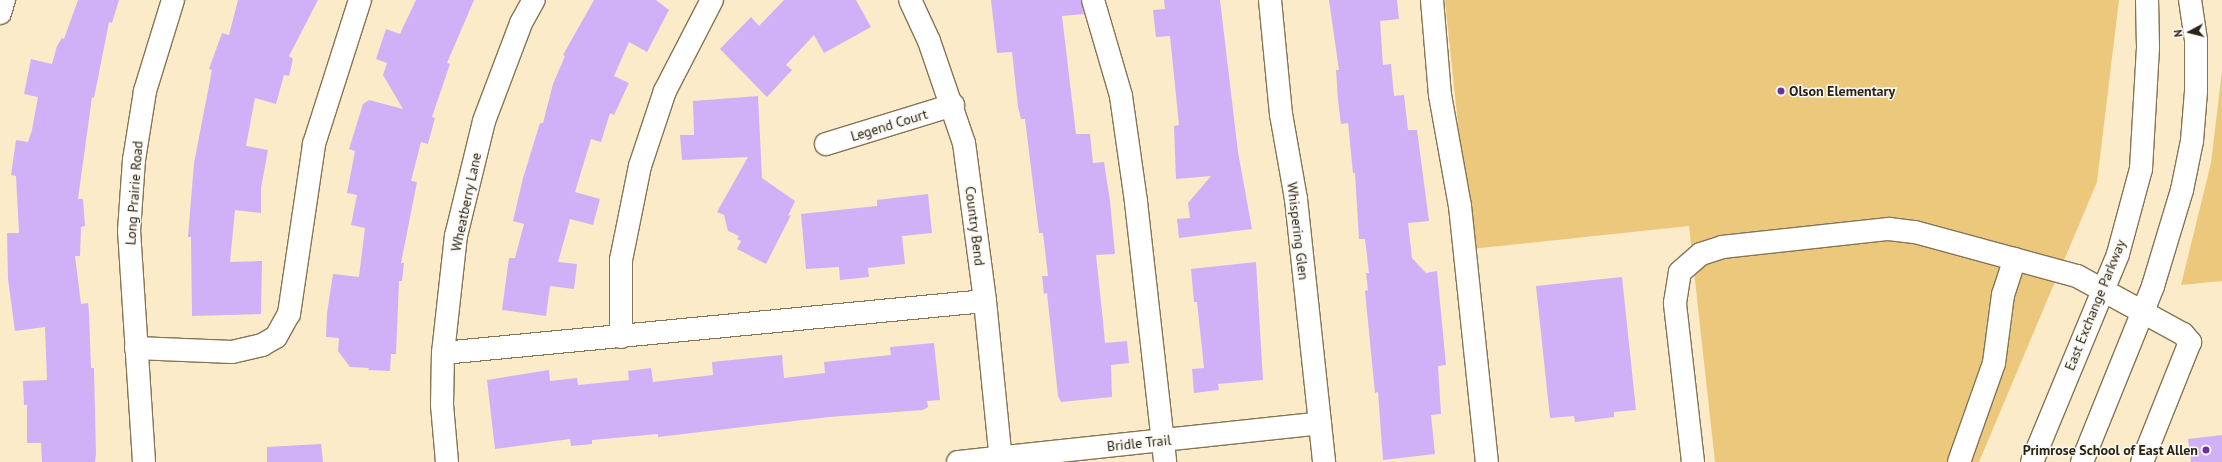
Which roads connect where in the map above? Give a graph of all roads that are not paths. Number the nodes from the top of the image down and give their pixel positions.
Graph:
1 (4, 0) edge
2 (173, 0) edge
3 (360, 0) edge
4 (534, 0) edge
5 (712, 0) edge
6 (910, 0) edge
7 (1093, 0) edge
8 (1270, 0) edge
9 (1432, 0) edge
10 (2147, 0) edge
11 (2190, 0) edge
12 (0, 13) edge
13 (953, 105) junction
14 (826, 144) dead end
15 (2015, 259) junction
16 (2103, 291) junction
17 (985, 301) junction
18 (2141, 311) junction
19 (621, 337) junction
20 (136, 348) junction
21 (443, 353) junction
22 (1320, 423) junction
23 (1163, 440) junction
24 (1001, 460) edge
25 (144, 462) edge
26 (446, 462) edge
27 (958, 462) edge
28 (1165, 462) edge
29 (1324, 462) edge
30 (1487, 462) edge
31 (1693, 462) edge
32 (1959, 462) edge
33 (2032, 462) edge
34 (2082, 462) edge
35 (2142, 462) edge

1 - 12 street
2 - 20 street, Long Prairie Road
3 - 20 street
4 - 21 street, Wheatberry Lane
5 - 19 street
6 - 13 street, Country Bend
7 - 23 street
8 - 22 street, Whispering Glen
9 - 30 street
10 - 16 street, East Exchange Parkway
11 - 18 street
13 - 14 street, Legend Court
13 - 17 street, Country Bend
15 - 16 street
15 - 31 street
15 - 32 street
16 - 18 street
16 - 33 street, East Exchange Parkway
17 - 19 street
17 - 24 street, Country Bend
18 - 34 street
18 - 35 street
19 - 21 street
20 - 25 street, Long Prairie Road
21 - 26 street, Wheatberry Lane
22 - 23 street, Bridle Trail
22 - 29 street, Whispering Glen
23 - 24 street, Bridle Trail
23 - 28 street
24 - 27 street, Bridle Trail

